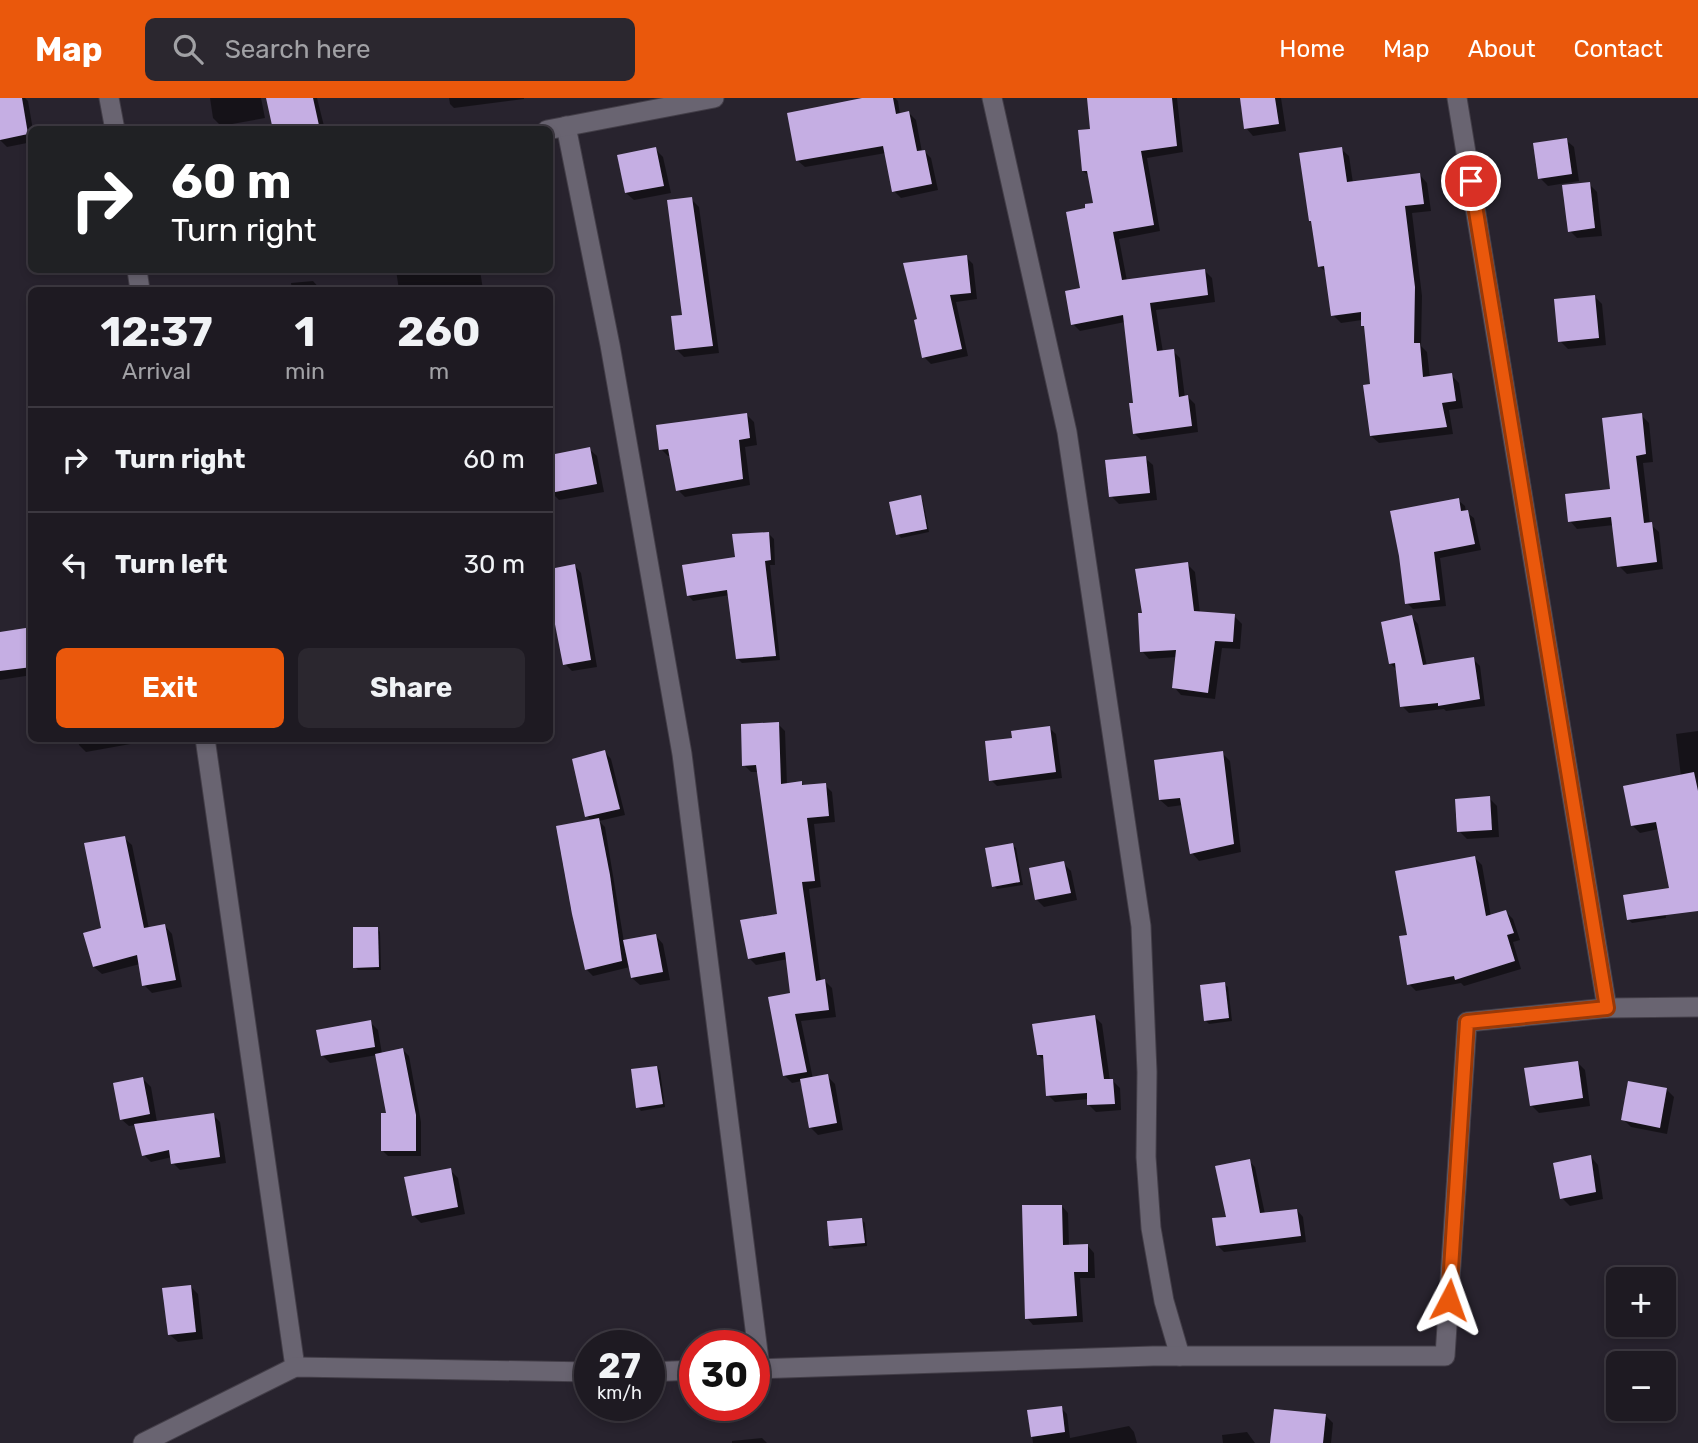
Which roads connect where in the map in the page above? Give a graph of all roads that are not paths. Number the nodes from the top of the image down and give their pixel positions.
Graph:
1 (110, 98) edge
2 (715, 98) edge
3 (992, 98) edge
4 (1457, 98) edge
5 (114, 126) edge
6 (557, 128) edge
7 (206, 742) edge
8 (1698, 1007) edge
9 (1607, 1008) junction
10 (752, 1330) edge
11 (1180, 1356) junction
12 (295, 1367) junction
13 (770, 1369) edge
14 (574, 1372) edge
15 (143, 1443) edge

1 - 5 street
2 - 6 street
3 - 11 street
4 - 9 street
6 - 10 street
7 - 12 street
8 - 9 street
9 - 11 street
11 - 13 street
12 - 14 street
12 - 15 street

